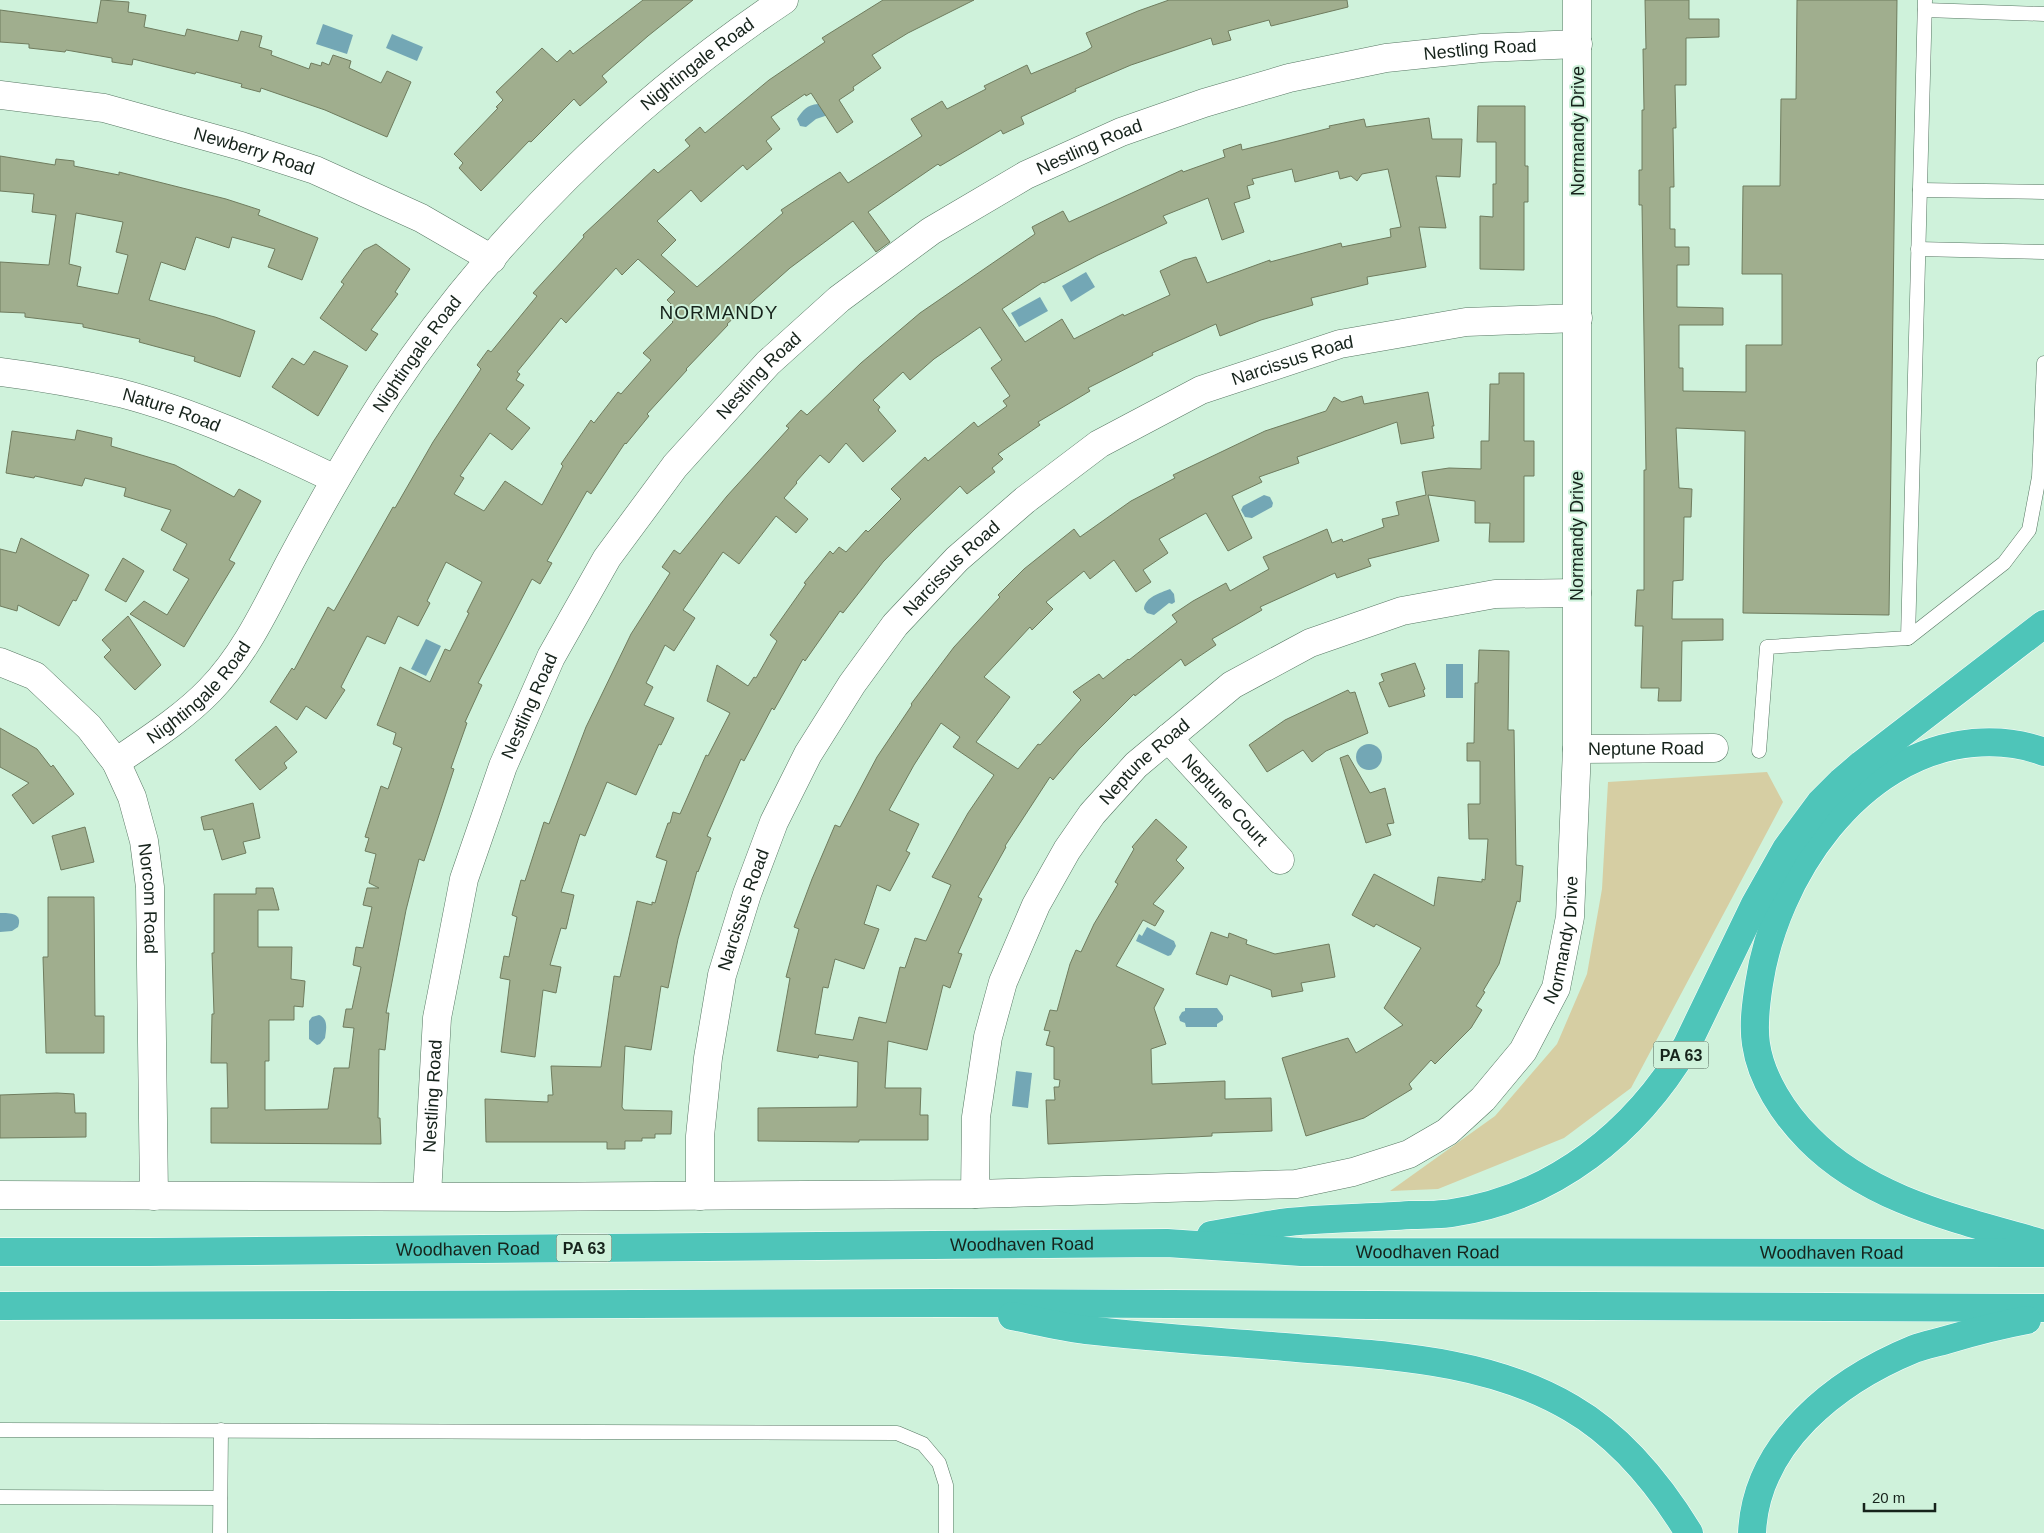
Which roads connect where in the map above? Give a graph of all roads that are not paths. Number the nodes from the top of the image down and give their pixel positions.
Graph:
1 (784, 0) edge
2 (1578, 0) edge
3 (1925, 5) edge
4 (2044, 14) edge
5 (1578, 44) junction
6 (0, 96) edge
7 (1920, 190) junction
8 (2044, 192) edge
9 (1918, 249) junction
10 (2044, 252) edge
11 (492, 259) junction
12 (1578, 318) junction
13 (2044, 363) edge
14 (0, 372) edge
15 (335, 479) junction
16 (1577, 593) junction
17 (2044, 624) edge
18 (1908, 638) junction
19 (0, 662) edge
20 (1168, 738) junction
21 (1577, 748) junction
22 (1714, 748) dead end
23 (1759, 751) dead end
24 (2044, 752) edge
25 (116, 762) junction
26 (1280, 860) dead end
27 (975, 1194) junction
28 (0, 1195) edge
29 (427, 1195) junction
30 (154, 1196) junction
31 (700, 1196) junction
32 (1167, 1242) junction
33 (2044, 1244) edge
34 (0, 1252) edge
35 (2044, 1253) edge
36 (942, 1303) junction
37 (0, 1306) edge
38 (2044, 1308) edge
39 (2044, 1316) edge
40 (0, 1430) edge
41 (221, 1430) junction
42 (0, 1497) edge
43 (220, 1498) junction
44 (220, 1533) edge
45 (946, 1533) edge
46 (1689, 1533) edge
47 (1752, 1533) edge

1 - 11 street, Nightingale Road
2 - 5 street, Normandy Drive
3 - 4 lane
3 - 7 lane
5 - 12 street, Normandy Drive
5 - 29 street, Nestling Road
6 - 11 street, Newberry Road
7 - 8 lane
7 - 9 lane
9 - 10 lane
9 - 18 lane
11 - 15 street, Nightingale Road
12 - 16 street, Normandy Drive
12 - 31 street, Narcissus Road
13 - 18 lane
14 - 15 street, Nature Road
15 - 25 street, Nightingale Road
16 - 20 street, Neptune Road
16 - 21 street, Normandy Drive
17 - 32 highway, PA 63
18 - 23 lane
19 - 25 street, Norcom Road
20 - 26 street, Neptune Court
20 - 27 street, Neptune Road
21 - 22 street, Neptune Road
21 - 27 street, Normandy Drive
24 - 33 highway
25 - 30 street, Norcom Road
27 - 31 street
28 - 30 street
29 - 30 street
29 - 31 street
32 - 34 highway, Woodhaven Road / PA 63
32 - 35 highway, Woodhaven Road
36 - 37 highway
36 - 38 highway
36 - 46 highway
39 - 47 highway
40 - 41 lane
41 - 43 lane
41 - 45 lane
42 - 43 lane
43 - 44 lane

